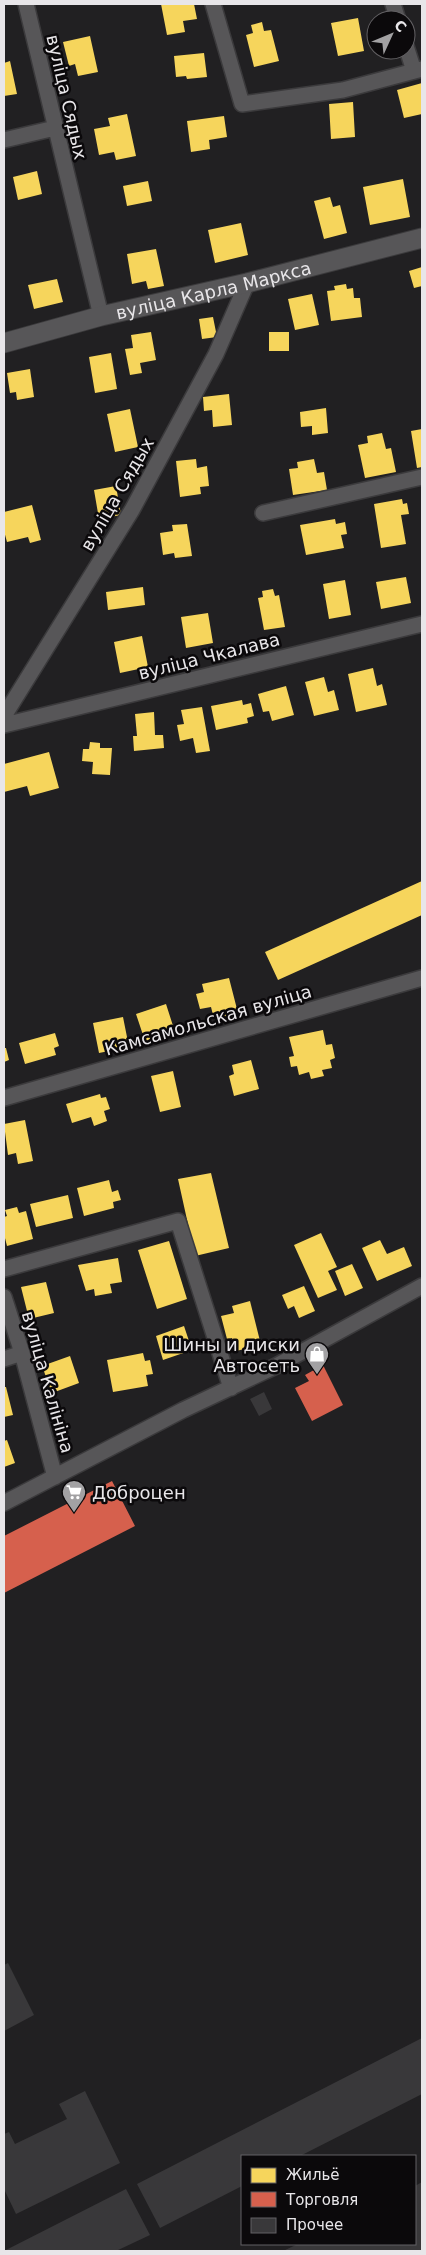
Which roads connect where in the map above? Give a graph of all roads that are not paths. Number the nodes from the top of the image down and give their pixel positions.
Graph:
1 (26, 4) edge
2 (213, 4) edge
3 (418, 70) edge
4 (55, 128) junction
5 (4, 140) edge
6 (422, 238) edge
7 (247, 283) junction
8 (101, 316) junction
9 (4, 343) edge
10 (422, 477) edge
11 (263, 513) dead end
12 (422, 624) edge
13 (4, 716) edge
14 (4, 725) edge
15 (422, 978) edge
16 (4, 1098) edge
17 (4, 1270) edge
18 (422, 1286) edge
19 (4, 1297) edge
20 (22, 1353) junction
21 (4, 1359) edge
22 (232, 1388) junction
23 (55, 1477) junction
24 (4, 1503) edge

1 - 4 street, вуліца Сядых
2 - 3 street
4 - 5 street
4 - 8 street, вуліца Сядых
6 - 7 street, вуліца Карла Маркса
7 - 8 street, вуліца Карла Маркса
7 - 13 street, вуліца Сядых
8 - 9 street, вуліца Карла Маркса
10 - 11 street
12 - 14 street, вуліца Чкалава
15 - 16 street, Камсамольская вуліца
17 - 22 street
18 - 22 street
19 - 20 street, вуліца Калініна
20 - 21 street
20 - 23 street, вуліца Калініна
22 - 23 street
23 - 24 street

